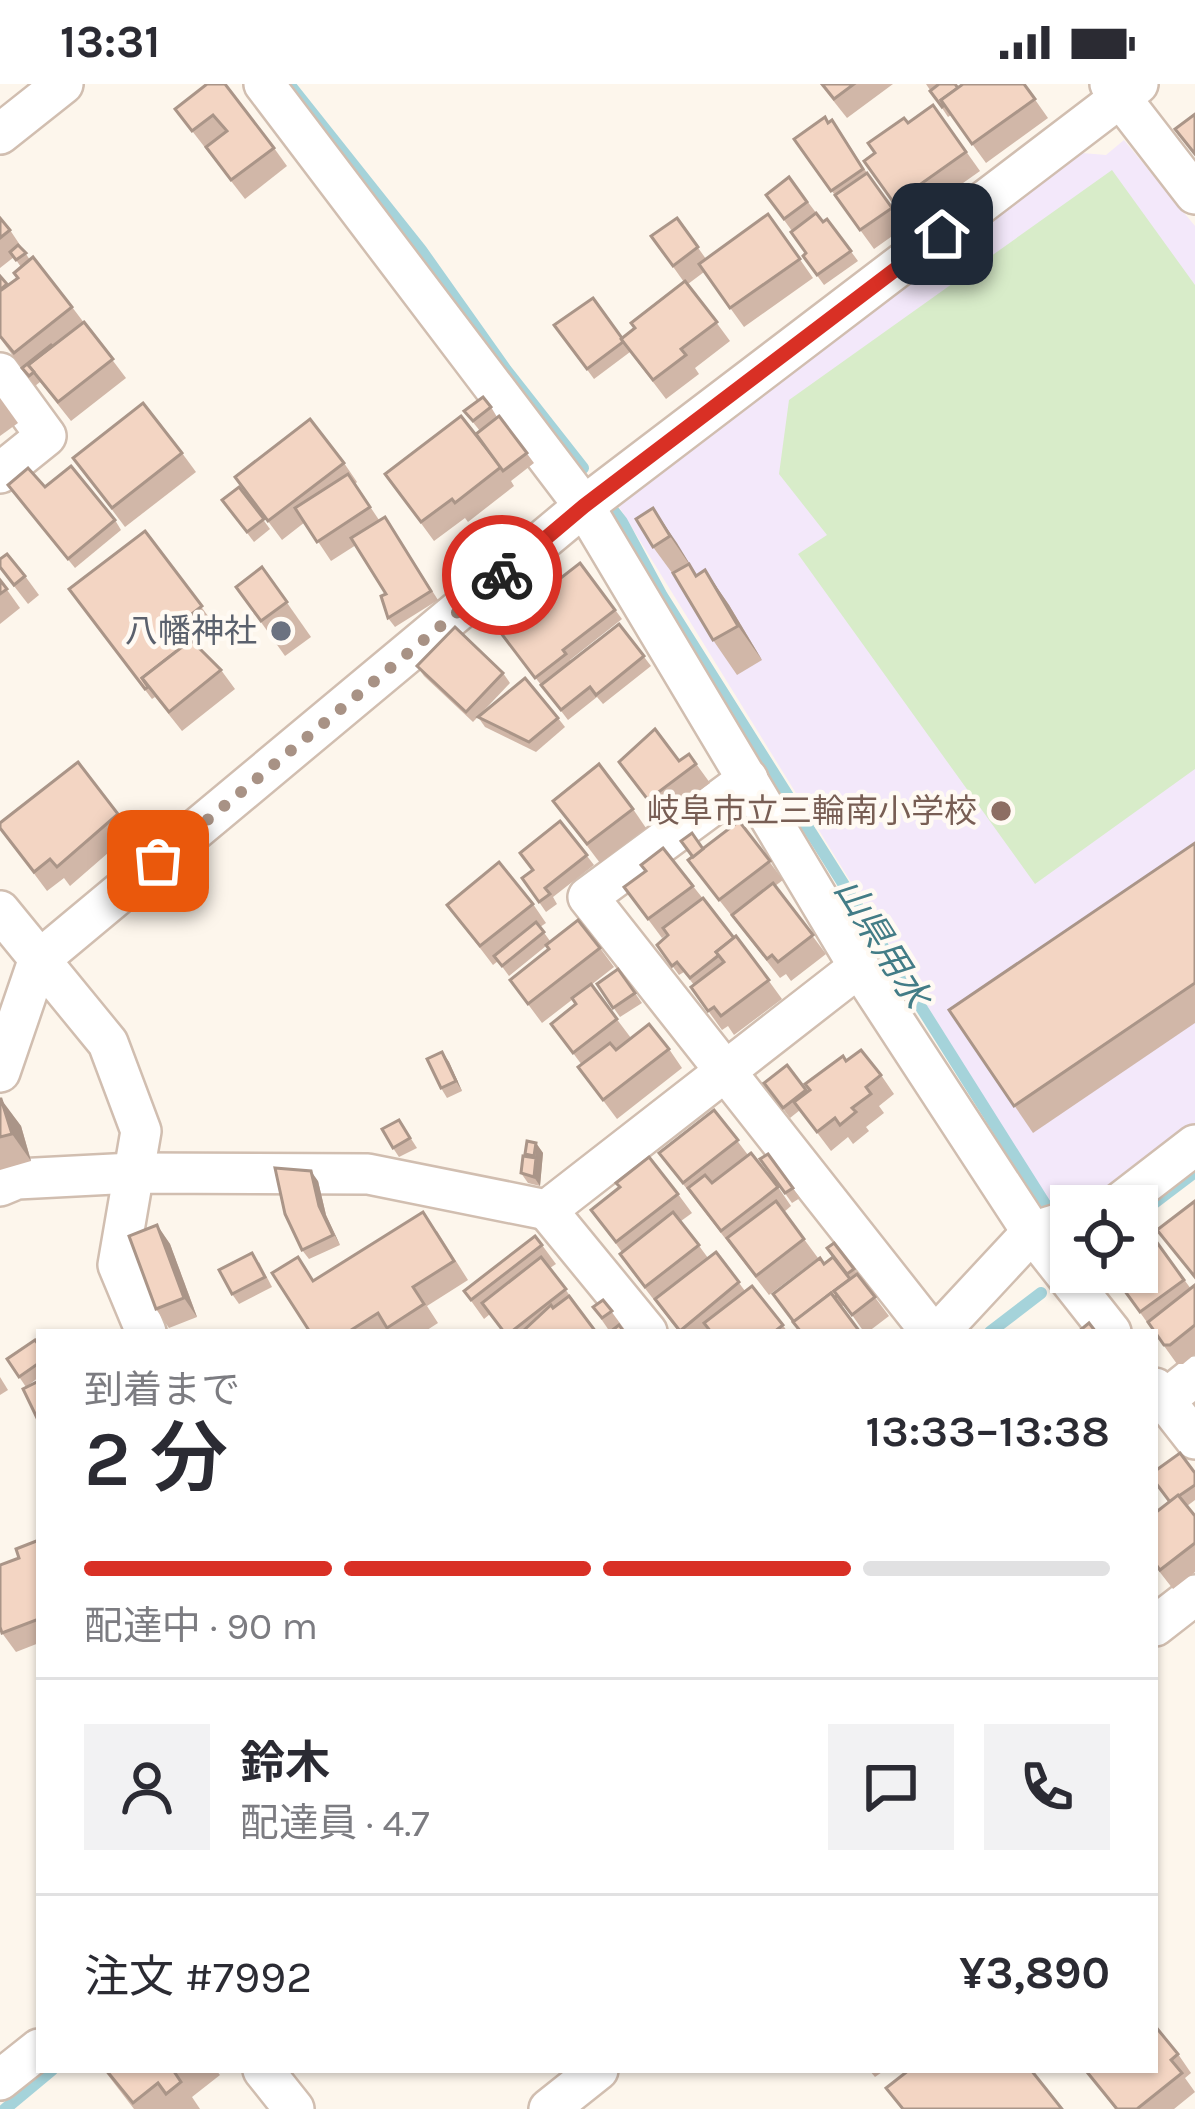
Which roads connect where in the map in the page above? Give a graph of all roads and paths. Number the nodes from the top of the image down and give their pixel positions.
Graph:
1 (63, 84) edge
2 (264, 84) edge
3 (1123, 88) edge
4 (0, 134) edge
5 (1195, 194) edge
6 (0, 374) edge
7 (0, 473) edge
8 (584, 506) junction
9 (748, 779) junction
10 (0, 910) edge
11 (38, 961) junction
12 (859, 967) junction
13 (725, 1071) junction
14 (0, 1072) edge
15 (1195, 1145) edge
16 (133, 1173) junction
17 (1143, 1185) edge
18 (0, 1186) edge
19 (547, 1210) junction
20 (1050, 1226) edge
21 (1032, 1232) junction
22 (145, 1329) edge
23 (645, 1329) edge
24 (933, 1329) edge
25 (938, 1329) edge
26 (1109, 1329) edge
27 (1172, 1388) edge
28 (1195, 1438) edge
29 (1195, 1594) edge
30 (1158, 1625) edge
31 (36, 2051) edge
32 (265, 2073) edge
33 (594, 2073) edge
34 (0, 2080) edge
35 (294, 2109) edge
36 (549, 2109) edge

1 - 4 street
2 - 8 street
3 - 5 street
3 - 8 street
6 - 7 street
8 - 9 street
8 - 11 street
9 - 12 street
9 - 13 street
10 - 11 street
11 - 14 street
11 - 16 street
12 - 13 street
12 - 21 street
13 - 19 street
13 - 24 street
15 - 17 street
16 - 18 street
16 - 19 street
16 - 22 street
19 - 23 street
20 - 21 street
21 - 25 street
21 - 26 street
27 - 28 street
29 - 30 street
31 - 34 street
32 - 35 street
33 - 36 street

